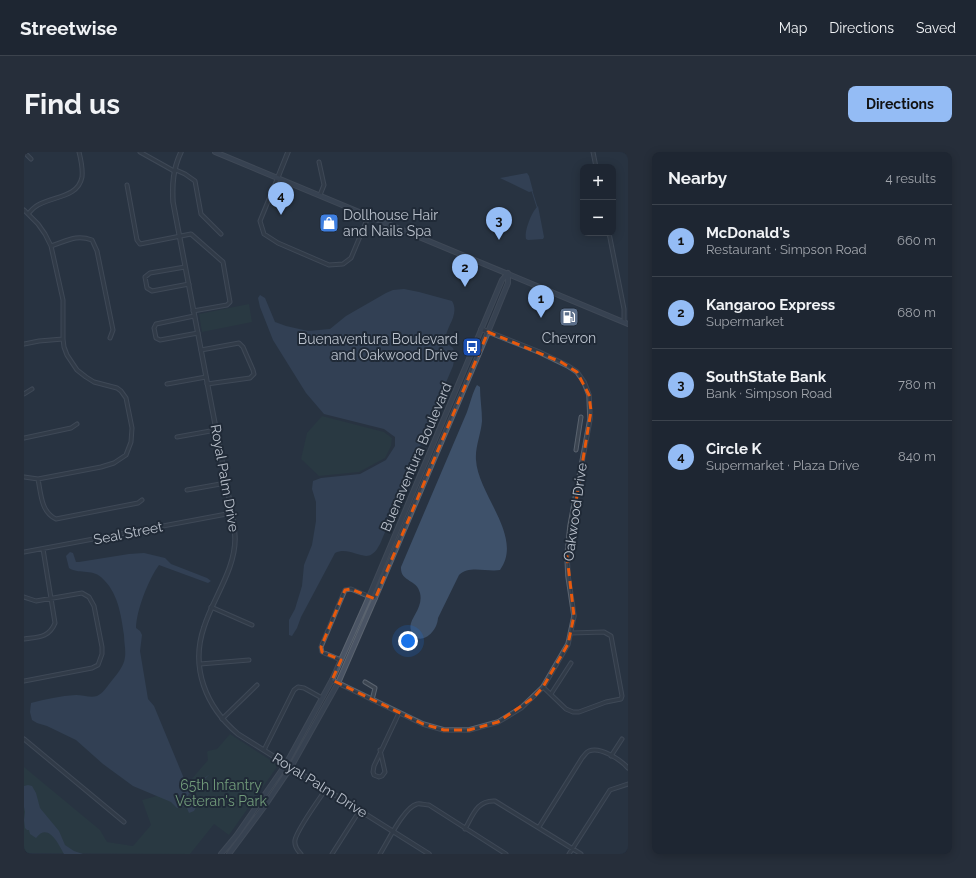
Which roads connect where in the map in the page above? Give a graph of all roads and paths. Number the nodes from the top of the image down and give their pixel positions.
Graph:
1 (24, 152) edge
2 (79, 152) edge
3 (140, 152) edge
4 (181, 152) edge
5 (215, 152) edge
6 (288, 152) edge
7 (593, 152) edge
8 (31, 159) dead end
9 (319, 162) dead end
10 (595, 164) edge
11 (174, 171) junction
12 (278, 177) junction
13 (127, 185) dead end
14 (320, 195) junction
15 (24, 210) edge
16 (28, 214) junction
17 (369, 215) junction
18 (221, 234) dead end
19 (179, 236) junction
20 (610, 236) edge
21 (52, 246) junction
22 (185, 267) junction
23 (508, 273) junction
24 (189, 284) junction
25 (194, 311) junction
26 (194, 316) junction
27 (626, 323) edge
28 (481, 329) junction
29 (488, 332) junction
30 (198, 333) junction
31 (110, 338) dead end
32 (63, 339) junction
33 (24, 344) edge
34 (201, 350) junction
35 (206, 378) junction
36 (167, 384) dead end
37 (207, 384) junction
38 (32, 389) dead end
39 (24, 394) edge
40 (581, 417) dead end
41 (77, 424) dead end
42 (216, 430) junction
43 (177, 437) dead end
44 (24, 438) edge
45 (576, 450) dead end
46 (24, 477) edge
47 (38, 479) junction
48 (226, 483) junction
49 (187, 490) dead end
50 (142, 500) dead end
51 (232, 513) junction
52 (43, 549) junction
53 (24, 552) edge
54 (372, 589) junction
55 (378, 591) junction
56 (24, 597) edge
57 (369, 597) junction
58 (51, 598) junction
59 (375, 599) junction
60 (212, 607) junction
61 (252, 625) dead end
62 (571, 633) junction
63 (24, 639) edge
64 (249, 660) dead end
65 (341, 660) junction
66 (571, 663) dead end
67 (200, 664) junction
68 (332, 680) junction
69 (24, 681) edge
70 (365, 682) dead end
71 (338, 683) junction
72 (257, 686) dead end
73 (543, 687) junction
74 (551, 694) junction
75 (322, 698) junction
76 (372, 700) junction
77 (399, 713) junction
78 (222, 719) junction
79 (24, 739) edge
80 (622, 739) dead end
81 (264, 750) junction
82 (380, 750) junction
83 (612, 756) junction
84 (286, 764) junction
85 (291, 767) junction
86 (628, 768) edge
87 (628, 784) edge
88 (326, 789) junction
89 (360, 810) junction
90 (124, 822) dead end
91 (539, 827) junction
92 (466, 829) junction
93 (394, 832) junction
94 (573, 849) junction
95 (221, 854) edge
96 (229, 854) edge
97 (301, 854) edge
98 (332, 854) edge
99 (380, 854) edge
100 (428, 854) edge
101 (506, 854) edge
102 (569, 854) edge
103 (581, 854) edge

1 - 8 street
2 - 16 street
3 - 11 street
4 - 11 street, Royal Palm Drive
5 - 12 main road
6 - 12 street
7 - 10 street
9 - 14 street
11 - 18 street
11 - 19 street, Royal Palm Drive
12 - 14 main road
12 - 17 street
13 - 19 street
14 - 17 main road
15 - 16 street
16 - 21 street
17 - 23 main road
19 - 22 street, Royal Palm Drive
19 - 25 street
20 - 27 street
21 - 31 street
21 - 32 street
22 - 24 street, Royal Palm Drive
22 - 24 street
23 - 27 main road
23 - 28 main road, Buenaventura Boulevard
23 - 29 main road, Buenaventura Boulevard
24 - 25 street, Royal Palm Drive
25 - 26 street, Royal Palm Drive
26 - 30 street, Royal Palm Drive
26 - 30 street
28 - 29 street, Oakwood Drive
28 - 54 main road, Buenaventura Boulevard
29 - 55 main road, Buenaventura Boulevard
29 - 62 street, Oakwood Drive
30 - 34 street, Royal Palm Drive
32 - 33 street
32 - 47 street
34 - 35 street, Royal Palm Drive
34 - 37 street
35 - 36 street
35 - 37 street, Royal Palm Drive
37 - 42 street, Royal Palm Drive
38 - 39 street
40 - 45 street
41 - 44 street
42 - 43 street
42 - 48 street, Royal Palm Drive
46 - 47 street
47 - 50 street
48 - 49 street
48 - 51 street, Royal Palm Drive
51 - 52 street, Seal Street
51 - 60 street, Royal Palm Drive
52 - 53 street, Seal Street
52 - 58 street
54 - 55 street
54 - 57 main road, Buenaventura Boulevard
55 - 59 main road, Buenaventura Boulevard
56 - 58 street
57 - 59 street
57 - 65 main road, Buenaventura Boulevard
57 - 65 street
58 - 63 street
58 - 69 street
59 - 71 main road, Buenaventura Boulevard
60 - 61 street
60 - 67 street, Royal Palm Drive
62 - 73 street, Oakwood Drive
62 - 74 street
64 - 67 street
65 - 68 main road, Buenaventura Boulevard
66 - 74 street
67 - 78 street, Royal Palm Drive
68 - 71 street, Oakwood Drive
68 - 75 main road, Buenaventura Boulevard
70 - 76 street
71 - 76 street, Oakwood Drive
71 - 85 main road, Buenaventura Boulevard
72 - 78 street
73 - 74 street
73 - 77 street, Oakwood Drive
75 - 81 street
75 - 84 main road, Buenaventura Boulevard
76 - 77 street, Oakwood Drive
77 - 82 street
78 - 81 street, Royal Palm Drive
79 - 90 street
80 - 83 street
81 - 84 street, Royal Palm Drive
82 - 82 street
83 - 86 street
83 - 91 street
84 - 85 street, Royal Palm Drive
84 - 95 main road, Buenaventura Boulevard
85 - 88 street, Royal Palm Drive
85 - 96 main road, Buenaventura Boulevard
87 - 94 street
88 - 89 street, Royal Palm Drive
88 - 97 street
89 - 93 street, Royal Palm Drive
89 - 98 street
91 - 92 street
91 - 94 street
92 - 93 street
92 - 101 street
93 - 99 street
93 - 100 street, Royal Palm Drive
94 - 102 street
94 - 103 street

